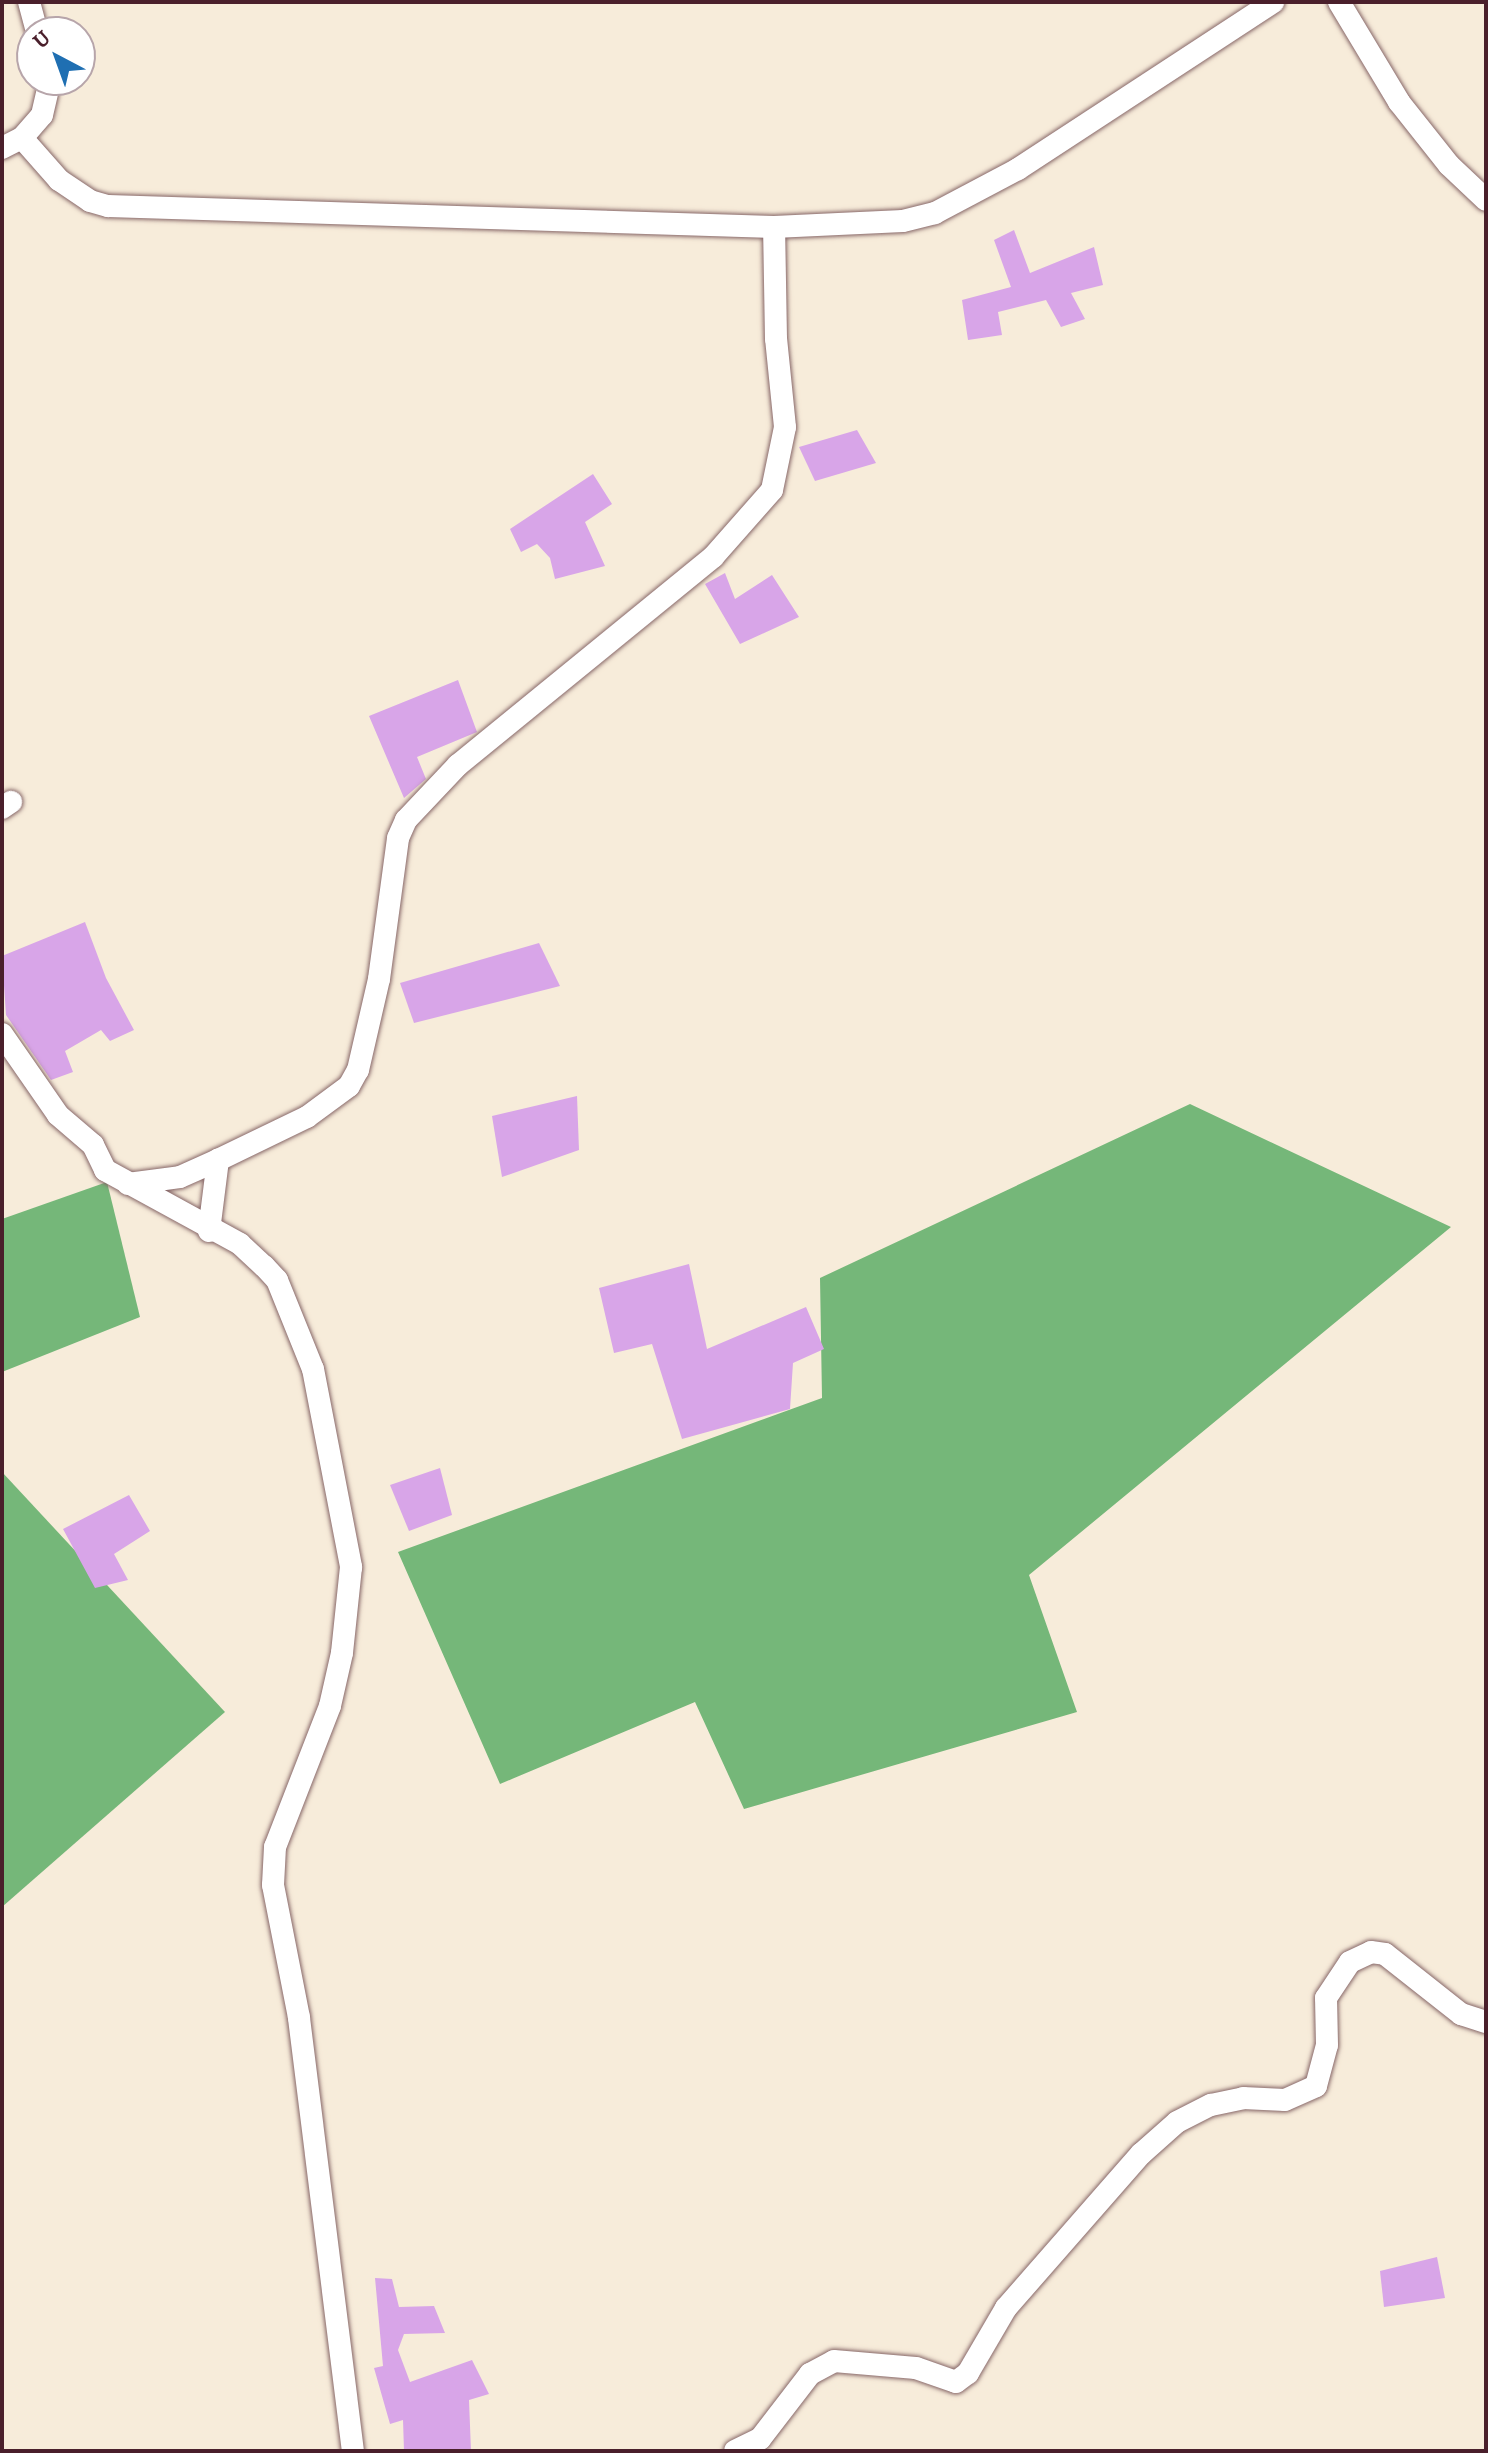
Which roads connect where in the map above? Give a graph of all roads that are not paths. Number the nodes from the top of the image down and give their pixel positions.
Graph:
1 (1273, 2) edge
2 (1339, 2) edge
3 (46, 96) edge
4 (12, 143) edge
5 (1486, 200) edge
6 (774, 227) junction
7 (2, 1034) edge
8 (218, 1160) junction
9 (128, 1184) junction
10 (209, 1231) junction
11 (1486, 2022) edge
12 (353, 2451) edge
13 (735, 2451) edge

1 - 6 street
2 - 5 street
3 - 4 street
4 - 6 street
6 - 8 street
7 - 9 street
8 - 9 street
8 - 10 street
9 - 10 street
10 - 12 street
11 - 13 street

